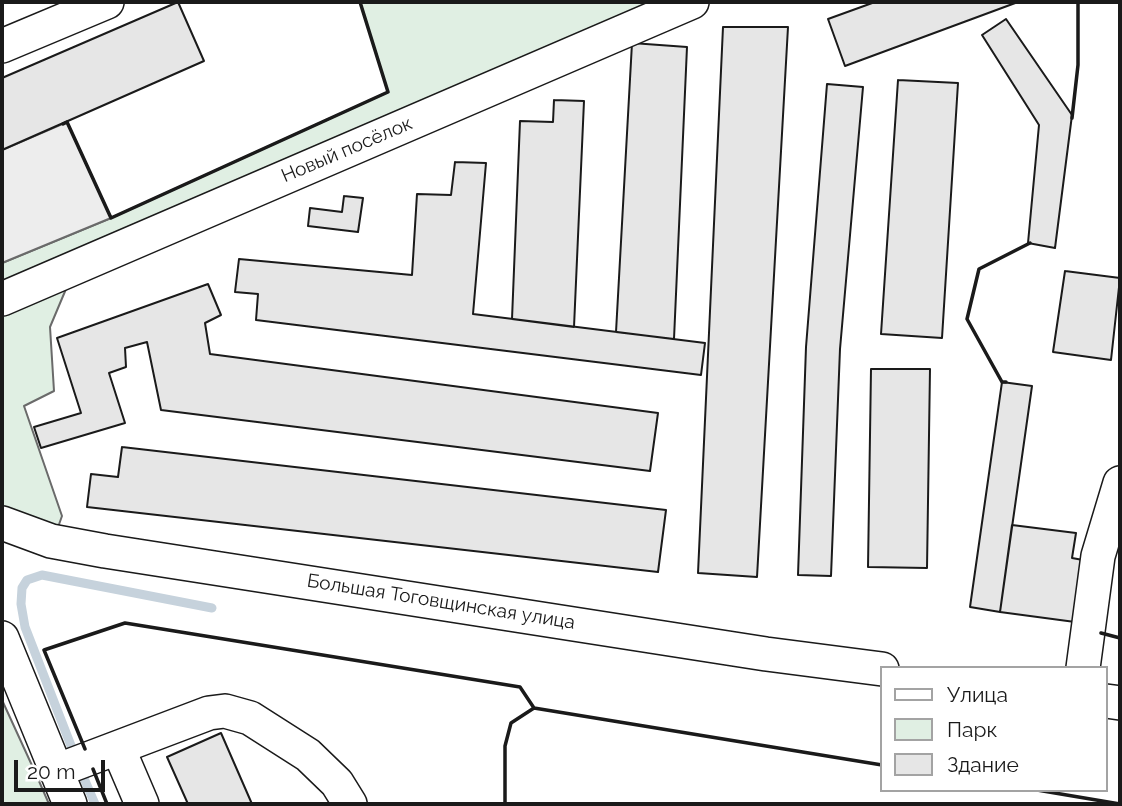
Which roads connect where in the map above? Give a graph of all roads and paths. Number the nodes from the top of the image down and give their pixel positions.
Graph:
1 (107, 2) edge
2 (692, 2) edge
3 (2, 46) edge
4 (2, 299) edge
5 (1120, 483) edge
6 (2, 523) edge
7 (2, 638) edge
8 (1083, 666) edge
9 (880, 669) edge
10 (118, 748) junction
11 (57, 771) junction
12 (70, 804) edge
13 (142, 804) edge
14 (349, 804) edge

1 - 3 street
2 - 4 street, Новый посёлок
5 - 8 street
6 - 9 street, Большая Тоговщинская улица
7 - 11 street
10 - 11 street
10 - 13 street
10 - 14 street
11 - 12 street

